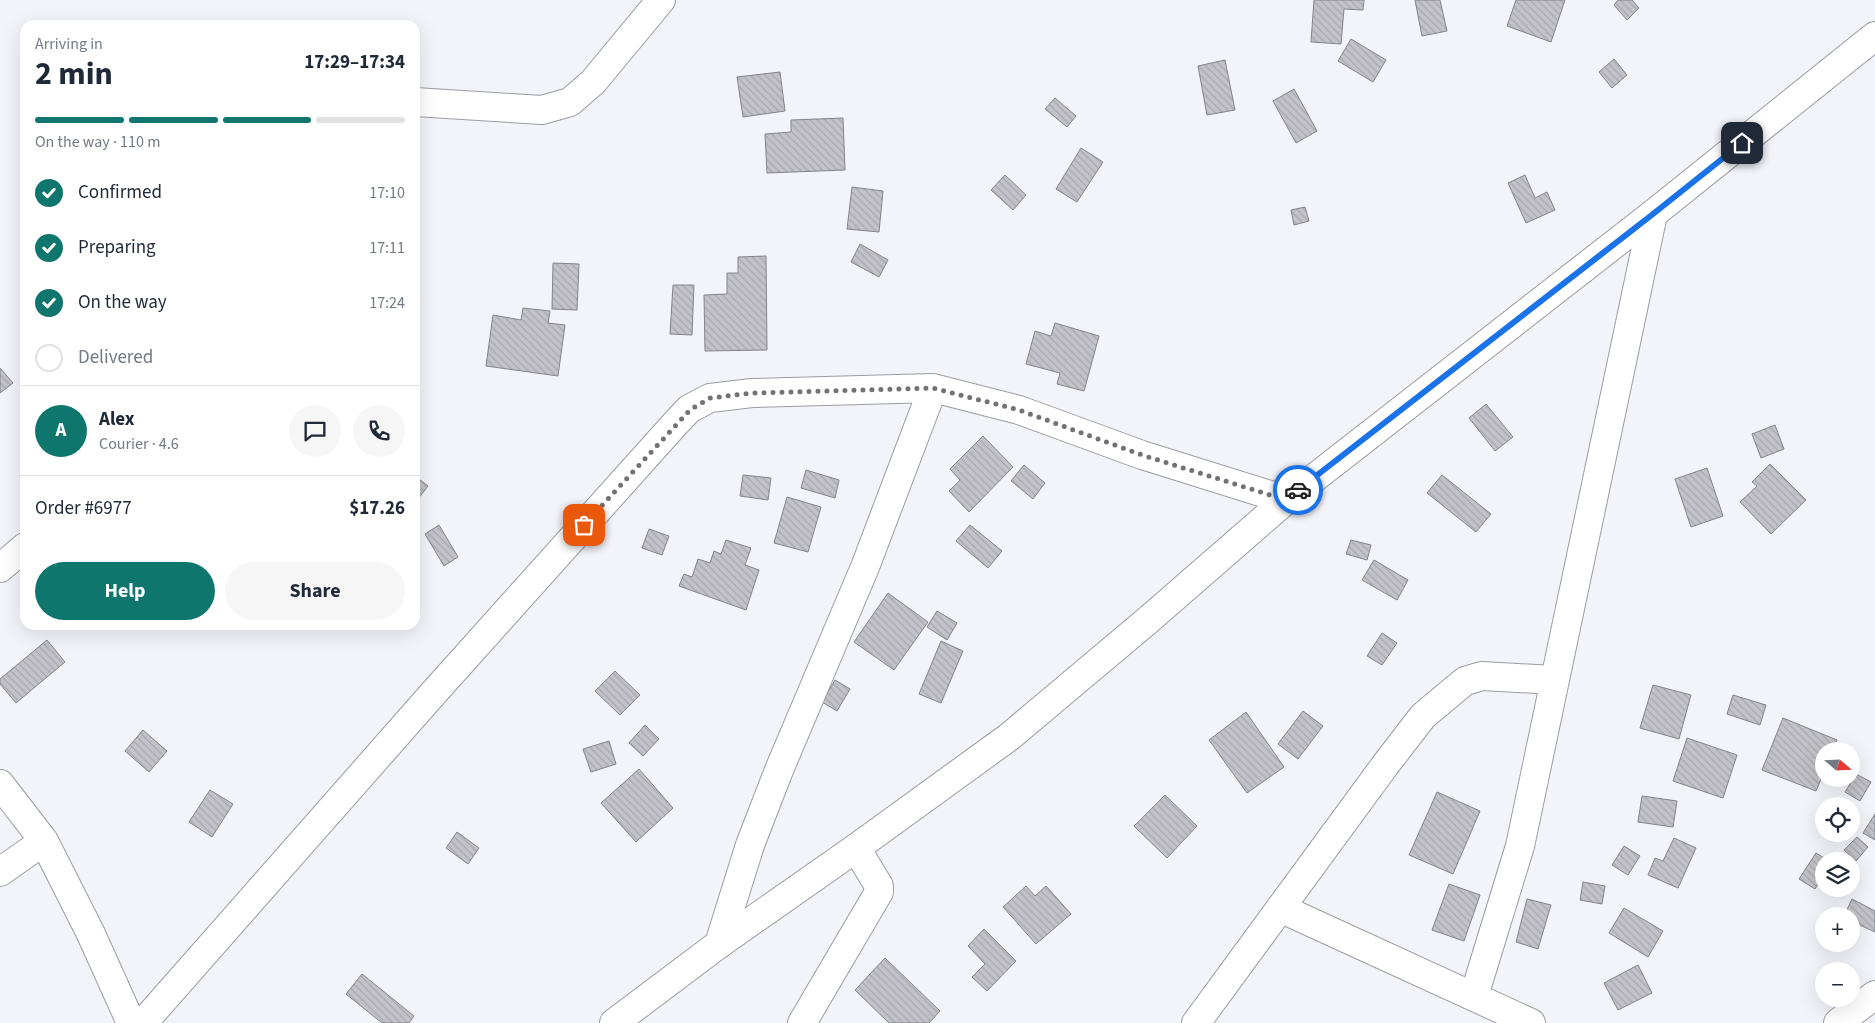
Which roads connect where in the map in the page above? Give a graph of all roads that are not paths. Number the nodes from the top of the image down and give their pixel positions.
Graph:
1 (661, 0) edge
2 (1875, 36) edge
3 (420, 102) edge
4 (1653, 214) junction
5 (933, 388) junction
6 (1286, 500) junction
7 (20, 551) edge
8 (0, 568) edge
9 (1554, 680) junction
10 (0, 784) edge
11 (44, 841) junction
12 (856, 848) junction
13 (0, 872) edge
14 (1280, 908) junction
15 (718, 944) junction
16 (1875, 995) edge
17 (1474, 996) junction
18 (131, 1023) edge
19 (143, 1023) edge
20 (614, 1023) edge
21 (802, 1023) edge
22 (1196, 1023) edge
23 (1531, 1023) edge
24 (1838, 1023) edge

1 - 3 street
2 - 4 street
4 - 6 street
4 - 9 street
5 - 6 street
5 - 15 street
5 - 19 street
6 - 12 street
7 - 8 street
9 - 14 street
9 - 17 street
10 - 11 street
11 - 13 street
11 - 18 street
12 - 15 street
12 - 21 street
14 - 17 street
14 - 22 street
15 - 20 street
16 - 24 street
17 - 23 street

